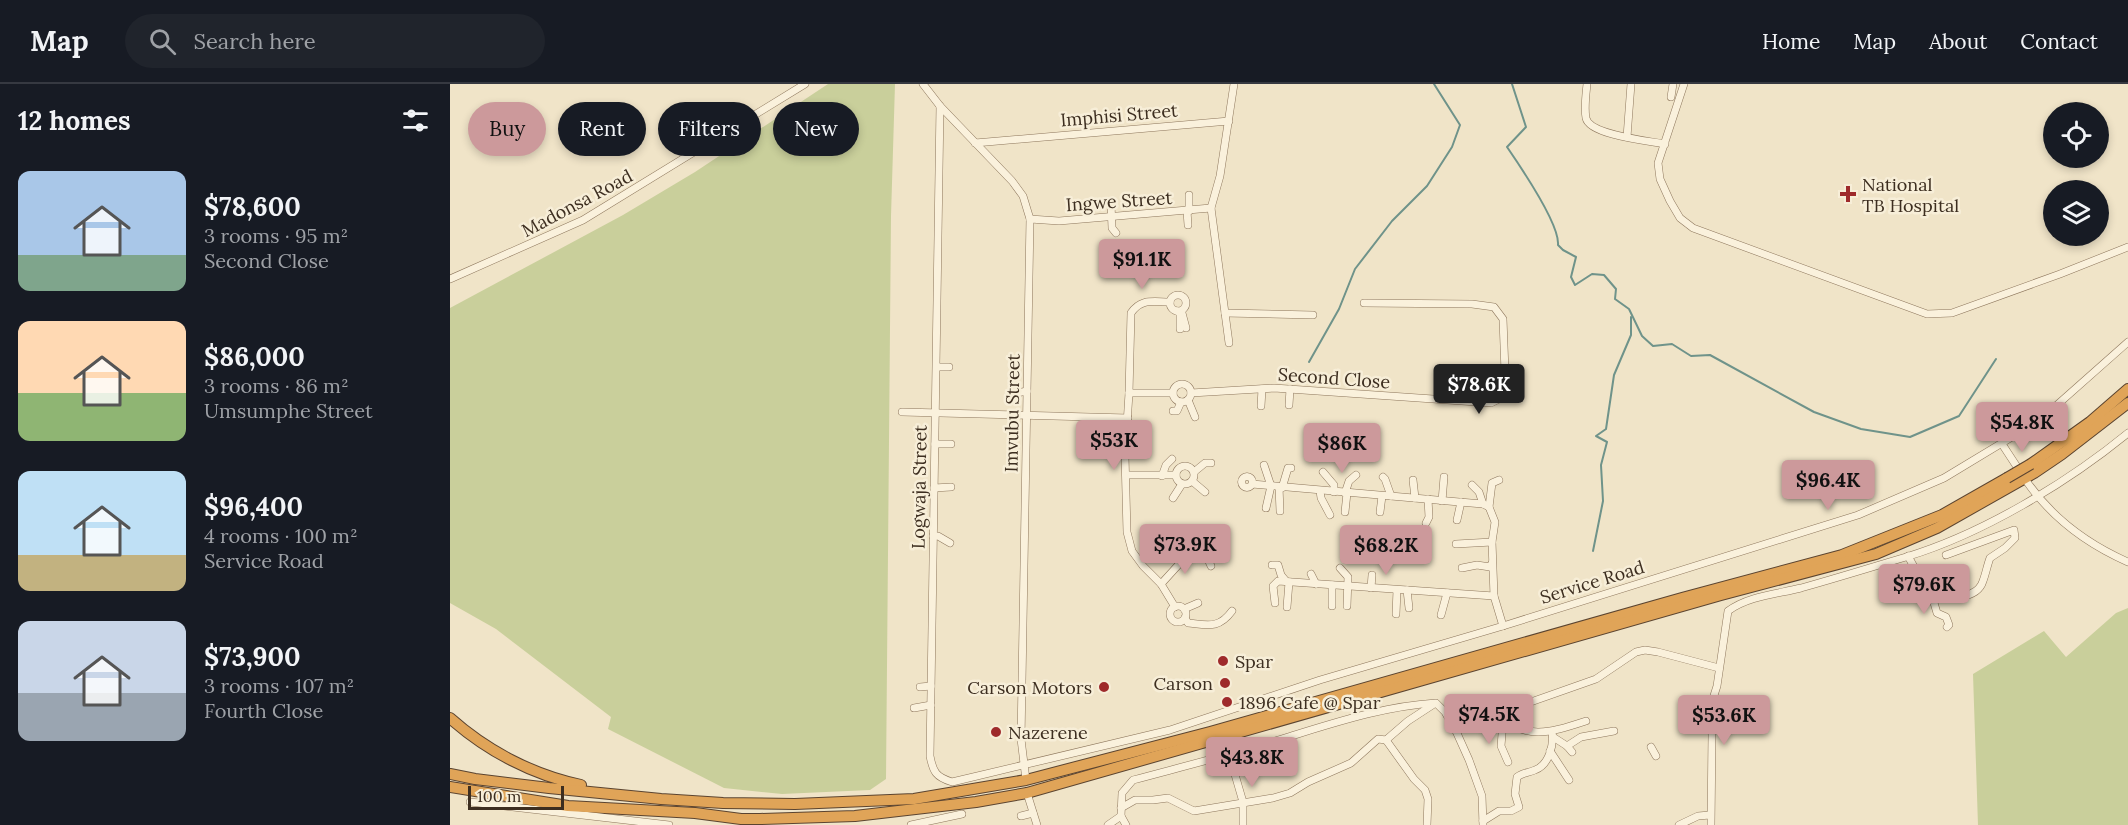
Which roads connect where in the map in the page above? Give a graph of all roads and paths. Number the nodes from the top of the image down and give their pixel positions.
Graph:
1 (805, 84) edge
2 (923, 84) edge
3 (1234, 84) edge
4 (1587, 84) edge
5 (1631, 84) edge
6 (1673, 84) edge
7 (1684, 84) edge
8 (1671, 97) dead end
9 (940, 106) junction
10 (1228, 121) junction
11 (1627, 137) junction
12 (975, 143) junction
13 (1665, 144) junction
14 (1189, 195) dead end
15 (1111, 204) dead end
16 (1211, 208) junction
17 (1188, 211) junction
18 (1112, 216) junction
19 (1030, 219) junction
20 (1188, 225) dead end
21 (1116, 233) dead end
22 (2128, 247) edge
23 (450, 279) edge
24 (1170, 302) junction
25 (1364, 303) dead end
26 (1180, 310) junction
27 (1225, 313) junction
28 (1313, 315) dead end
29 (1183, 329) dead end
30 (2128, 342) edge
31 (1230, 343) dead end
32 (936, 367) junction
33 (949, 367) dead end
34 (1262, 389) junction
35 (1290, 389) junction
36 (2128, 389) edge
37 (1028, 391) junction
38 (1129, 393) junction
39 (1173, 393) junction
40 (1191, 393) junction
41 (1012, 394) dead end
42 (1184, 401) junction
43 (2128, 403) edge
44 (1289, 405) dead end
45 (1261, 406) dead end
46 (1173, 411) dead end
47 (902, 412) dead end
48 (936, 413) junction
49 (1027, 416) junction
50 (1195, 417) dead end
51 (1128, 418) junction
52 (2128, 433) edge
53 (935, 444) junction
54 (951, 444) dead end
55 (2002, 444) junction
56 (1172, 459) dead end
57 (1211, 463) dead end
58 (1264, 465) dead end
59 (1291, 468) dead end
60 (1194, 472) junction
61 (1323, 472) dead end
62 (1127, 475) junction
63 (1176, 475) junction
64 (1356, 475) dead end
65 (2022, 475) dead end
66 (1162, 476) junction
67 (1383, 477) dead end
68 (1444, 477) dead end
69 (1413, 480) dead end
70 (1498, 480) dead end
71 (1192, 482) junction
72 (2027, 482) dead end
73 (1182, 484) junction
74 (1252, 484) dead end
75 (1472, 485) dead end
76 (951, 487) dead end
77 (1278, 487) junction
78 (934, 488) junction
79 (1320, 491) junction
80 (1205, 492) dead end
81 (1334, 492) junction
82 (1346, 493) junction
83 (1382, 496) junction
84 (1391, 496) junction
85 (2037, 496) junction
86 (1173, 498) dead end
87 (1415, 498) junction
88 (1428, 500) junction
89 (1442, 501) junction
90 (1461, 502) junction
91 (1486, 506) junction
92 (1266, 508) dead end
93 (1280, 511) dead end
94 (1345, 512) dead end
95 (1380, 512) dead end
96 (1330, 515) dead end
97 (1457, 520) dead end
98 (1426, 523) dead end
99 (933, 536) junction
100 (1492, 542) junction
101 (950, 543) dead end
102 (1456, 544) dead end
103 (1191, 551) junction
104 (1202, 552) junction
105 (1946, 555) dead end
106 (1908, 556) junction
107 (2128, 562) edge
108 (1492, 563) junction
109 (1272, 565) dead end
110 (1211, 566) dead end
111 (1340, 568) dead end
112 (1462, 568) dead end
113 (1311, 574) dead end
114 (1372, 575) dead end
115 (1284, 581) junction
116 (1161, 584) junction
117 (1316, 584) junction
118 (1332, 585) junction
119 (1348, 585) junction
120 (1371, 588) junction
121 (1397, 590) junction
122 (1407, 590) junction
123 (1448, 593) junction
124 (1494, 596) junction
125 (1932, 596) junction
126 (1198, 603) dead end
127 (1275, 603) dead end
128 (1332, 606) dead end
129 (1347, 606) dead end
130 (1174, 607) junction
131 (1287, 607) dead end
132 (1409, 608) dead end
133 (1232, 612) dead end
134 (1184, 613) junction
135 (1396, 614) dead end
136 (1441, 615) dead end
137 (1503, 626) junction
138 (1947, 627) dead end
139 (1719, 668) junction
140 (931, 686) junction
141 (920, 687) dead end
142 (1436, 703) junction
143 (931, 705) junction
144 (914, 708) dead end
145 (1491, 716) junction
146 (450, 718) edge
147 (1586, 721) dead end
148 (1503, 722) junction
149 (1456, 731) junction
150 (1614, 731) dead end
151 (1552, 734) junction
152 (1386, 740) junction
153 (1651, 747) dead end
154 (1550, 751) junction
155 (1229, 754) junction
156 (1656, 756) dead end
157 (1508, 762) dead end
158 (1023, 764) junction
159 (450, 774) edge
160 (1026, 780) junction
161 (1569, 780) dead end
162 (450, 788) edge
163 (1027, 793) junction
164 (471, 796) junction
165 (662, 799) junction
166 (1243, 802) junction
167 (1121, 812) junction
168 (1033, 813) junction
169 (962, 814) dead end
170 (1710, 815) junction
171 (1021, 816) dead end
172 (1483, 823) edge
173 (669, 825) edge
174 (910, 825) edge
175 (1037, 825) edge
176 (1108, 825) edge
177 (1126, 825) edge
178 (1243, 825) edge
179 (1427, 825) edge
180 (1679, 825) edge
181 (1711, 825) edge

1 - 23 street, Madonsa Road
2 - 9 street, Imvubu Street
3 - 10 street
4 - 11 street
5 - 11 street
6 - 8 street
7 - 13 street
9 - 12 street, Imvubu Street
9 - 32 street, Logwaja Street
10 - 12 street, Imphisi Street
10 - 16 street
11 - 13 street
12 - 19 street, Imvubu Street
13 - 22 street
14 - 17 street
15 - 18 street
16 - 17 street, Ingwe Street
16 - 27 street
17 - 18 street, Ingwe Street
17 - 20 street
18 - 19 street, Ingwe Street
18 - 21 street
19 - 37 street, Imvubu Street
24 - 26 street
24 - 26 street
24 - 38 street
25 - 35 street, Second Close
26 - 29 street
27 - 28 street
27 - 31 street
30 - 55 street, Service Road
32 - 33 street
32 - 48 street, Logwaja Street
34 - 35 street, Second Close
34 - 40 street, Second Close
34 - 45 street
35 - 44 street
36 - 160 highway, bridge
37 - 41 street
37 - 49 street, Imvubu Street
38 - 39 street
38 - 51 street
39 - 40 street
39 - 42 street
40 - 42 street
42 - 46 street
42 - 50 street
43 - 163 highway
47 - 48 street
48 - 49 street
48 - 53 street, Logwaja Street
49 - 51 street
49 - 158 street, Imvubu Street
51 - 62 street
52 - 85 street
53 - 54 street
53 - 78 street, Logwaja Street
55 - 65 street
55 - 137 street, Service Road
56 - 66 street
57 - 60 street
58 - 77 street
59 - 77 street
60 - 63 street
60 - 71 street
61 - 81 street
62 - 66 street
62 - 116 street
63 - 66 street
63 - 73 street
64 - 82 street
67 - 84 street
68 - 89 street
69 - 87 street
70 - 91 street
71 - 73 street
71 - 80 street
72 - 85 street
73 - 86 street
74 - 77 street
75 - 91 street
76 - 78 street
77 - 79 street
77 - 92 street
77 - 93 street
78 - 99 street, Logwaja Street
79 - 81 street
79 - 96 street
81 - 82 street
82 - 83 street
82 - 94 street
83 - 84 street
83 - 95 street
84 - 87 street
85 - 106 street
85 - 107 street
87 - 88 street
88 - 89 street
88 - 98 street
89 - 90 street
90 - 91 street
90 - 97 street
91 - 100 street
99 - 101 street
99 - 140 street, Logwaja Street
100 - 102 street
100 - 108 street
103 - 104 street
103 - 104 street
103 - 116 street
104 - 110 street
105 - 125 street
106 - 125 street
106 - 139 street
108 - 112 street
108 - 124 street
109 - 115 street
111 - 119 street
113 - 117 street
114 - 120 street
115 - 117 street
115 - 127 street
115 - 131 street
116 - 130 street
117 - 118 street
118 - 119 street
118 - 128 street
119 - 120 street
119 - 129 street
120 - 121 street
121 - 122 street
121 - 135 street
122 - 123 street
122 - 132 street
123 - 124 street
123 - 136 street
124 - 137 street
125 - 138 street
126 - 134 street
130 - 134 street
130 - 134 street
133 - 134 street
137 - 158 street, Service Road
139 - 145 street
139 - 170 street
140 - 141 street
140 - 143 street, Logwaja Street
142 - 149 street
142 - 152 street
142 - 155 street
143 - 144 street
143 - 158 street, Logwaja Street
145 - 148 street
145 - 149 street
146 - 165 highway
147 - 151 street
148 - 151 street
148 - 157 street
149 - 172 street
150 - 151 street
151 - 154 street
152 - 166 street
152 - 179 street
153 - 156 street
154 - 161 street
154 - 172 street
155 - 166 street
155 - 167 street
158 - 160 street, Imvubu Street
159 - 165 highway
160 - 165 highway
162 - 164 highway
163 - 164 highway
163 - 168 street
164 - 173 street
166 - 167 street
166 - 178 street
167 - 176 street
167 - 177 street
168 - 171 street
168 - 175 street
169 - 174 street
170 - 180 street
170 - 181 street

